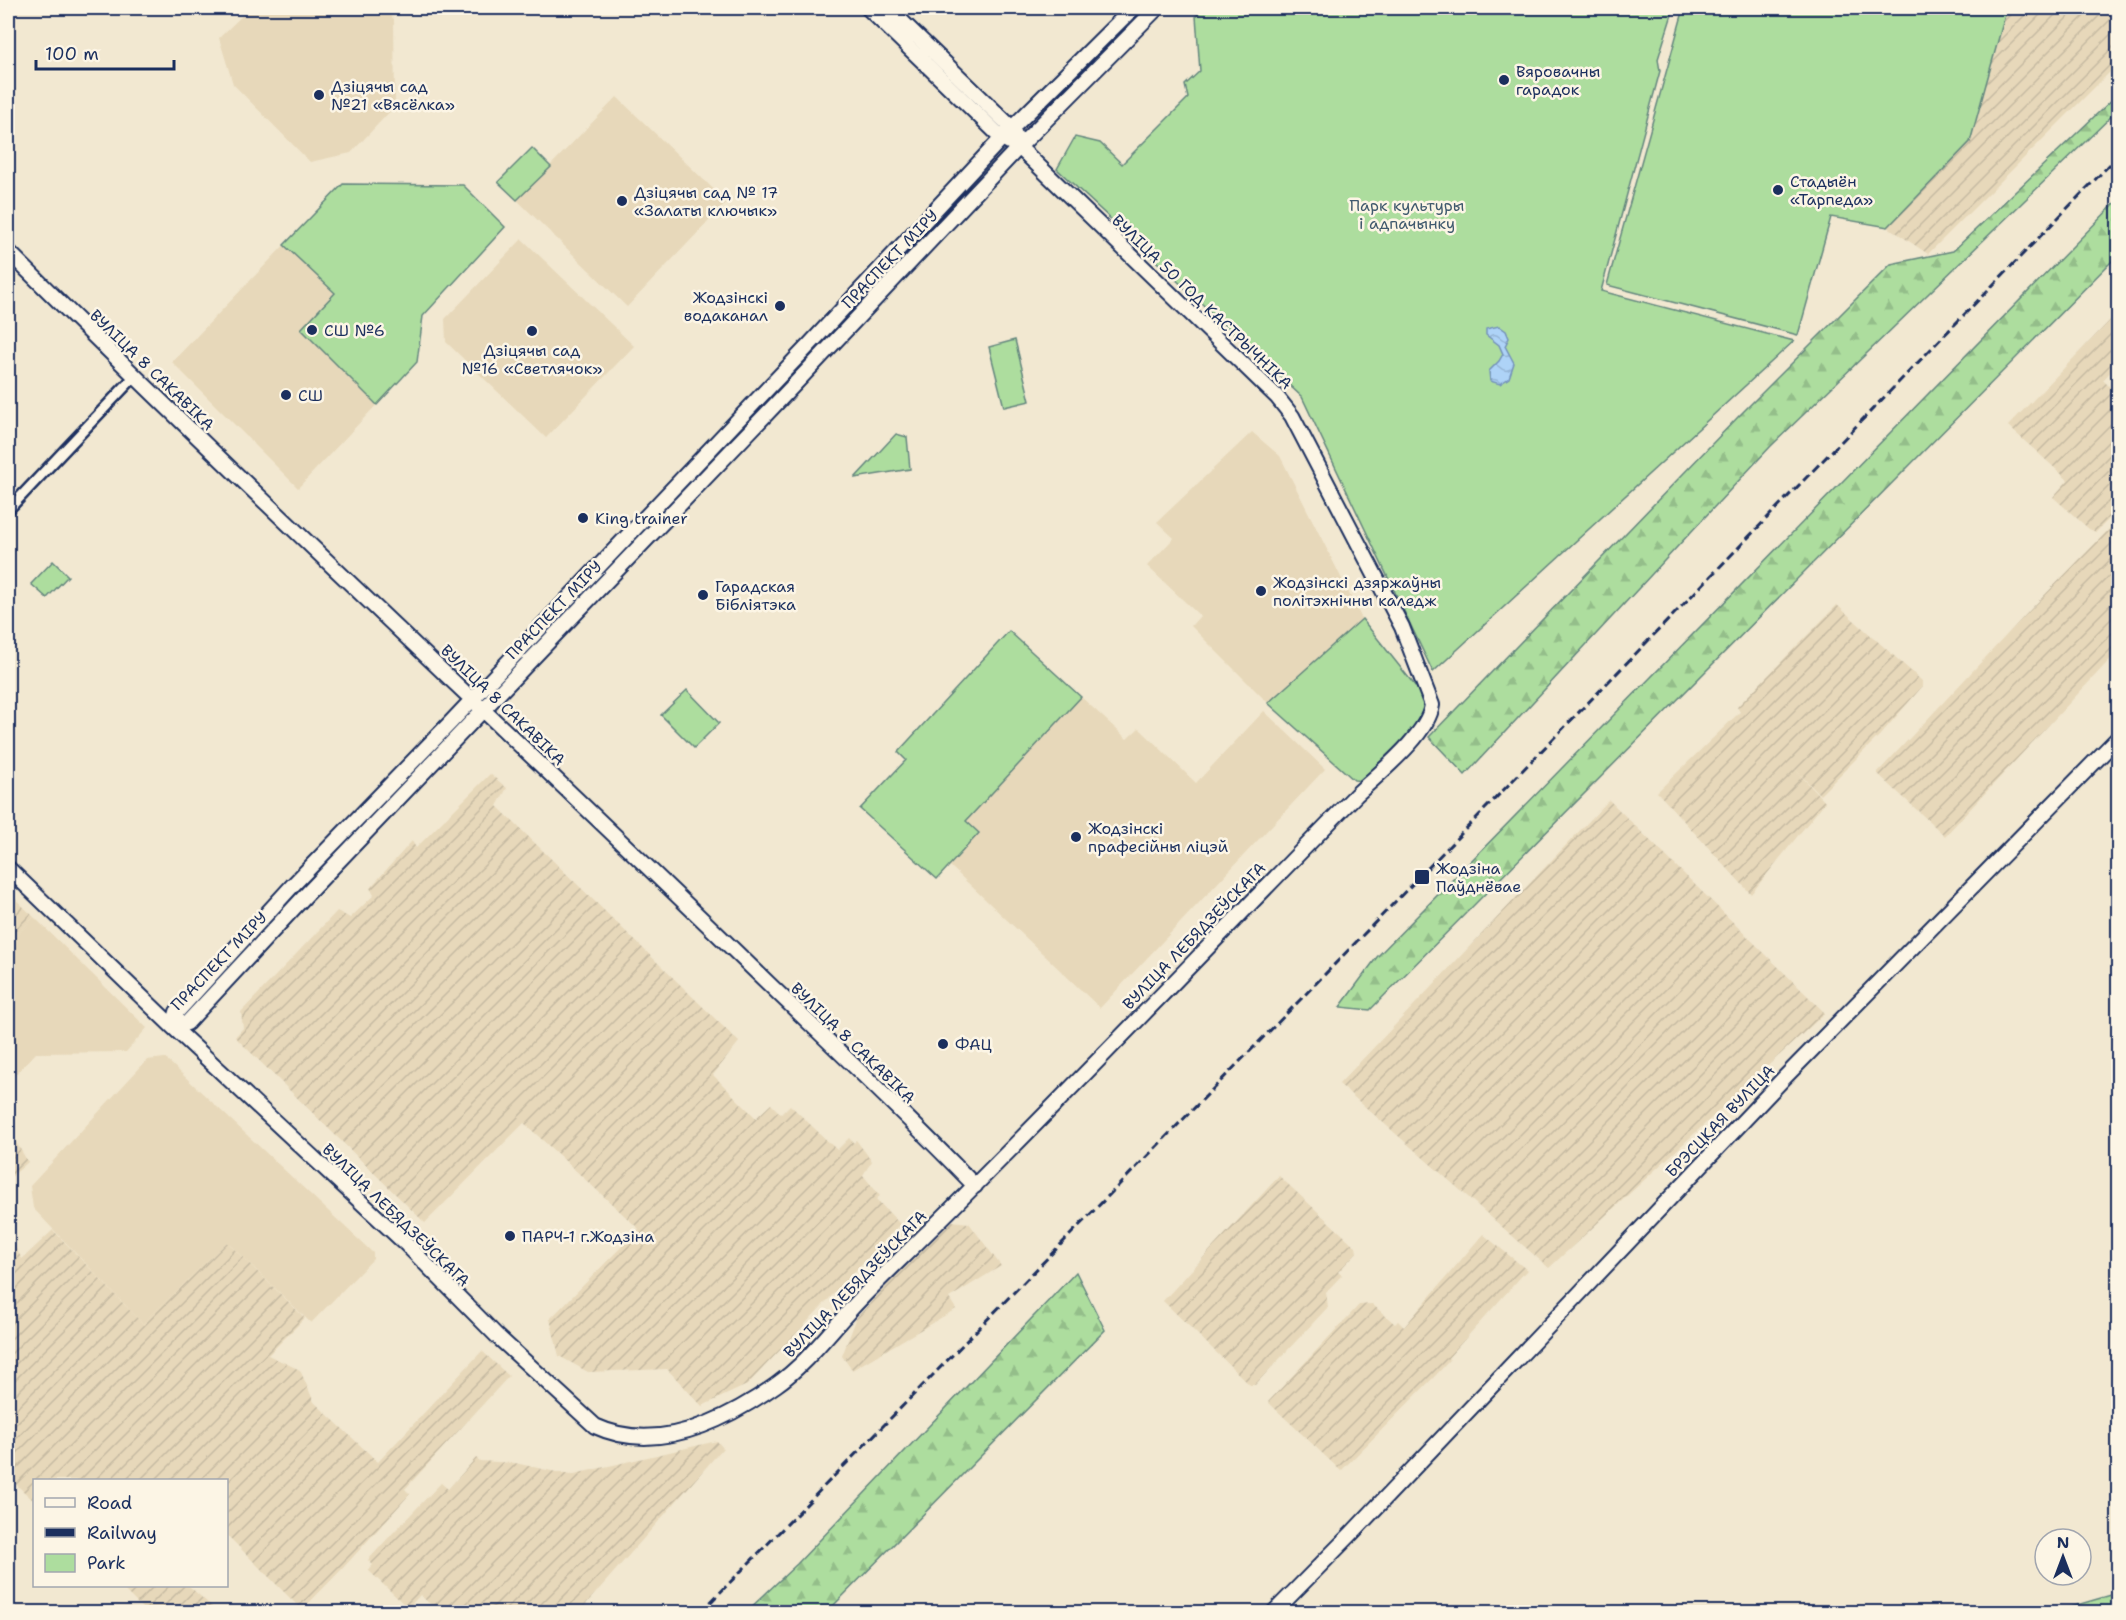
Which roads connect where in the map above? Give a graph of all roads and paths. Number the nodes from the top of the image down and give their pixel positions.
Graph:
1 (868, 8) edge
2 (888, 8) edge
3 (1133, 8) edge
4 (1157, 8) edge
5 (1007, 133) junction
6 (1019, 147) junction
7 (8, 251) edge
8 (795, 361) junction
9 (805, 371) junction
10 (134, 377) junction
11 (8, 510) edge
12 (633, 530) junction
13 (644, 540) junction
14 (1402, 627) joint
15 (473, 698) junction
16 (484, 708) junction
17 (2118, 738) edge
18 (312, 866) junction
19 (8, 868) edge
20 (323, 877) junction
21 (173, 1027) junction
22 (975, 1186) junction
23 (1274, 1612) edge

1 - 5 main road, ВУЛІЦА 50 ГОД КАСТРЫЧНІКА
2 - 5 main road, ВУЛІЦА 50 ГОД КАСТРЫЧНІКА
3 - 5 main road, ПРАСПЕКТ МІРУ
4 - 6 main road, ПРАСПЕКТ МІРУ
5 - 6 main road, ВУЛІЦА 50 ГОД КАСТРЫЧНІКА
5 - 8 main road, ПРАСПЕКТ МІРУ
6 - 9 main road, ПРАСПЕКТ МІРУ
6 - 14 main road, ВУЛІЦА 50 ГОД КАСТРЫЧНІКА
7 - 10 main road, ВУЛІЦА 8 САКАВІКА
8 - 9 main road
8 - 12 main road, ПРАСПЕКТ МІРУ
9 - 13 main road, ПРАСПЕКТ МІРУ
10 - 11 street
10 - 15 main road, ВУЛІЦА 8 САКАВІКА
12 - 13 main road
12 - 15 main road, ПРАСПЕКТ МІРУ
13 - 16 main road, ПРАСПЕКТ МІРУ
14 - 22 main road, ВУЛІЦА ЛЕБЯДЗЕЎСКАГА
15 - 16 main road, ВУЛІЦА 8 САКАВІКА
15 - 18 main road, ПРАСПЕКТ МІРУ
16 - 20 main road, ПРАСПЕКТ МІРУ
16 - 22 main road, ВУЛІЦА 8 САКАВІКА
17 - 23 main road, БРЭСЦКАЯ ВУЛІЦА
18 - 20 main road
18 - 21 main road, ПРАСПЕКТ МІРУ
19 - 21 main road, ВУЛІЦА ЛЕБЯДЗЕЎСКАГА
20 - 21 main road, ПРАСПЕКТ МІРУ
21 - 22 main road, ВУЛІЦА ЛЕБЯДЗЕЎСКАГА

